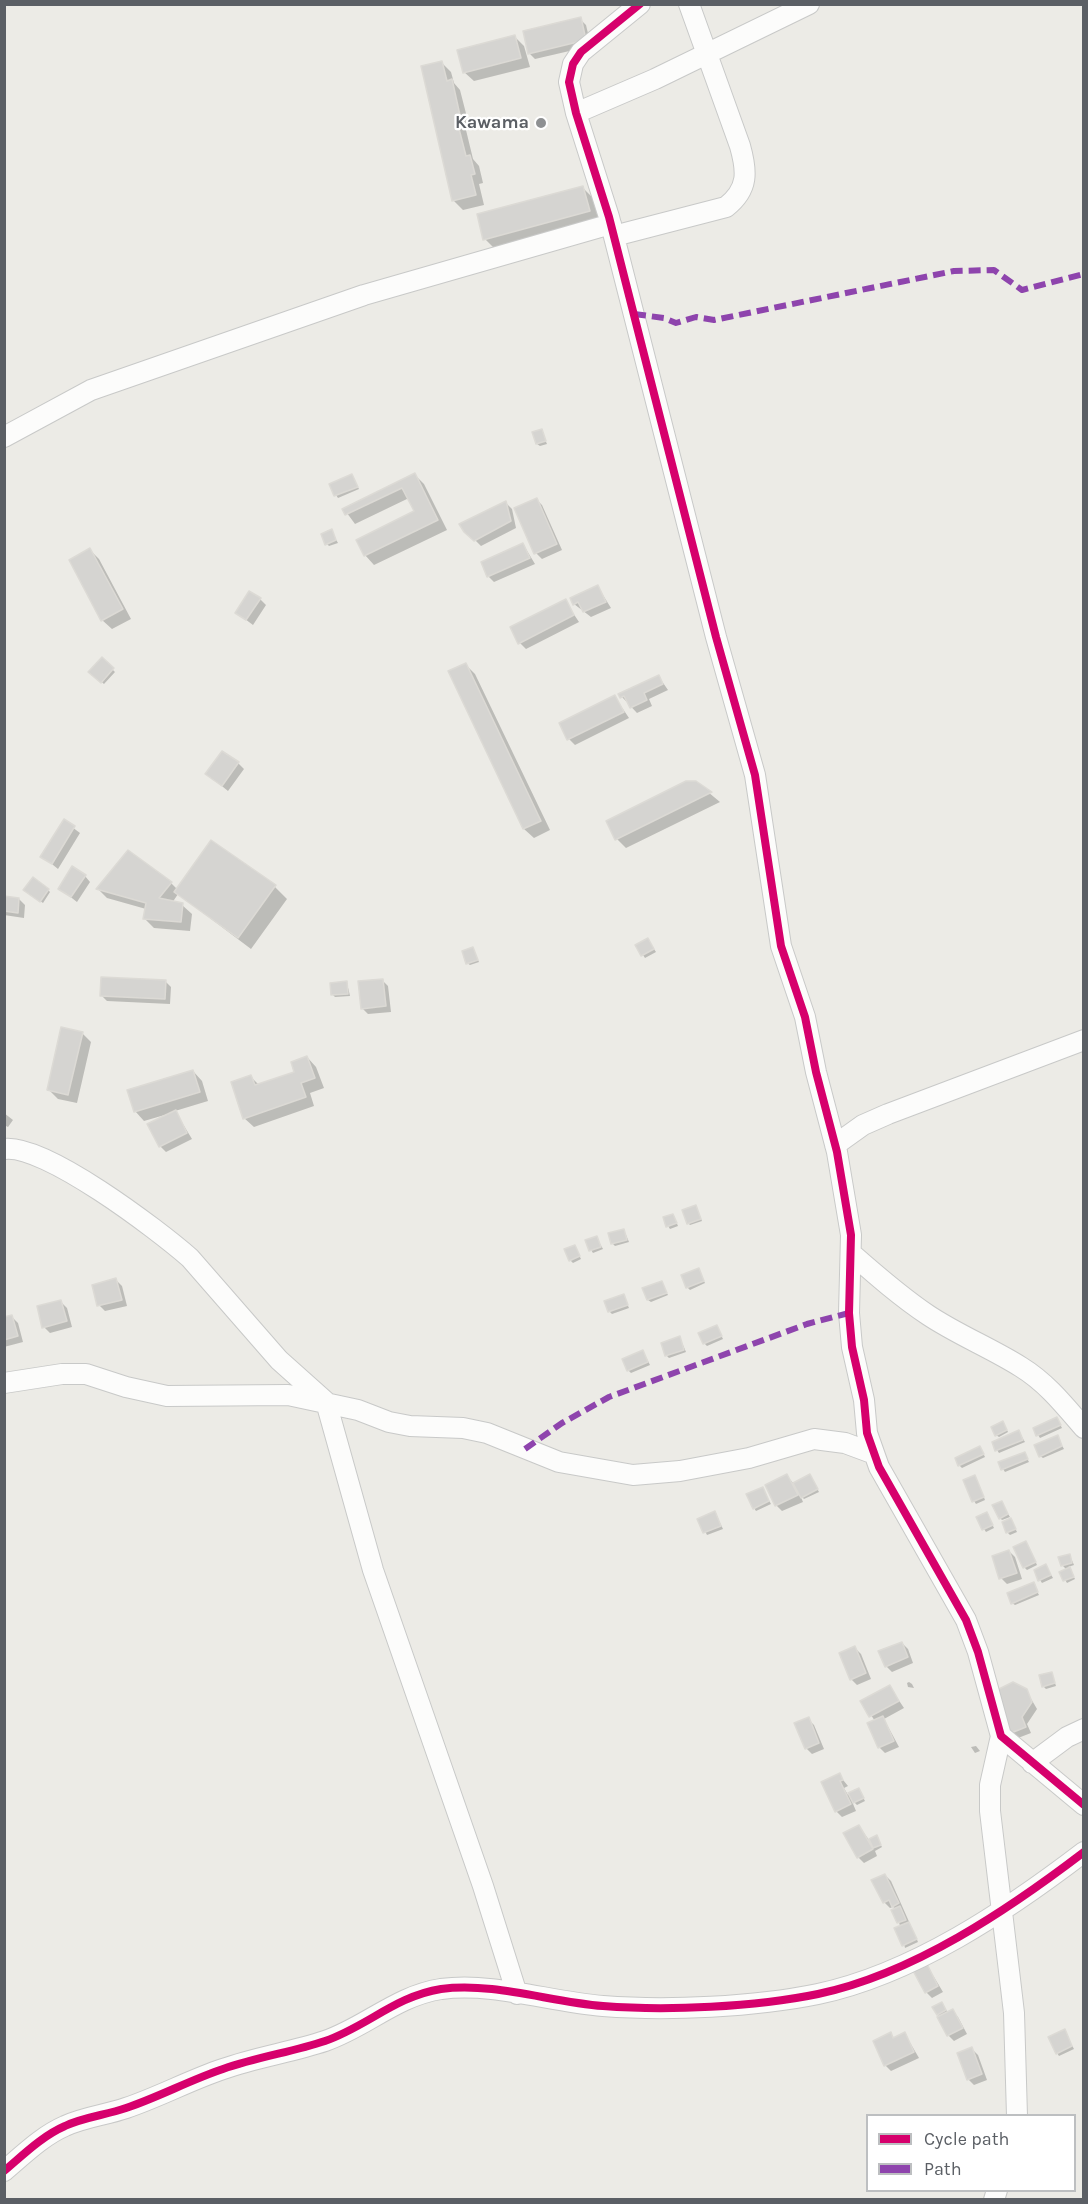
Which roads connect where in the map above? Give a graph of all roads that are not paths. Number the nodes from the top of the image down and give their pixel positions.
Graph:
1 (640, 4) edge
2 (689, 4) edge
3 (808, 4) edge
4 (707, 55) junction
5 (576, 113) junction
6 (612, 230) junction
7 (4, 436) edge
8 (1083, 1040) edge
9 (835, 1145) junction
10 (4, 1149) edge
11 (852, 1254) junction
12 (4, 1383) edge
13 (326, 1402) junction
14 (1083, 1428) edge
15 (872, 1453) junction
16 (1083, 1729) edge
17 (1001, 1736) junction
18 (1032, 1763) junction
19 (1083, 1805) edge
20 (1083, 1852) edge
21 (1000, 1910) junction
22 (517, 1994) junction
23 (1017, 2114) edge
24 (4, 2171) edge

1 - 5 street
2 - 4 street
3 - 4 street
4 - 5 street
4 - 6 street
5 - 6 street
6 - 7 street
6 - 9 street
8 - 9 street
9 - 11 street
10 - 13 street
11 - 14 street
11 - 15 street
12 - 13 street
13 - 15 street
13 - 22 street
15 - 17 street
16 - 18 street
17 - 18 street
17 - 21 street
18 - 19 street
20 - 21 street
21 - 22 street
21 - 23 street
22 - 24 street

